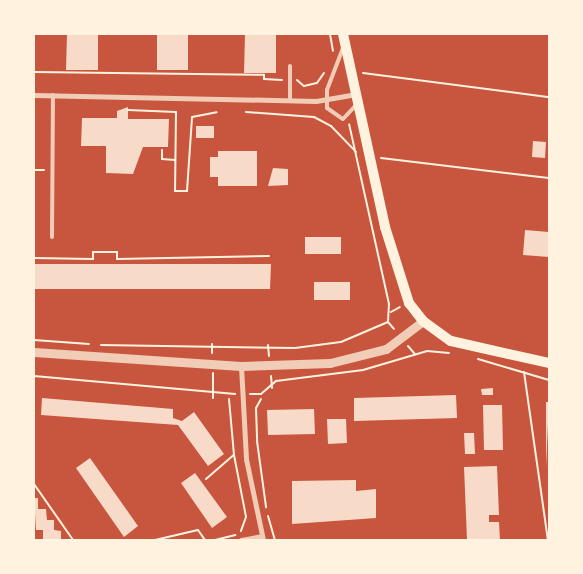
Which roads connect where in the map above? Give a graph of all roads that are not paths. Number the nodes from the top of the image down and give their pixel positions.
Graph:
1 (344, 39) edge
2 (290, 66) dead end
3 (34, 95) edge
4 (53, 95) junction
5 (357, 97) junction
6 (326, 99) junction
7 (290, 100) junction
8 (52, 238) dead end
9 (423, 321) junction
10 (34, 352) edge
11 (549, 363) edge
12 (241, 366) junction
13 (262, 538) edge
14 (241, 540) edge

1 - 5 main road
1 - 6 lane
2 - 7 lane
3 - 4 street
4 - 7 street
4 - 8 lane
5 - 6 street
5 - 6 lane
5 - 9 main road
6 - 7 street
9 - 11 main road
9 - 12 street
10 - 12 street
12 - 13 street
13 - 14 street

